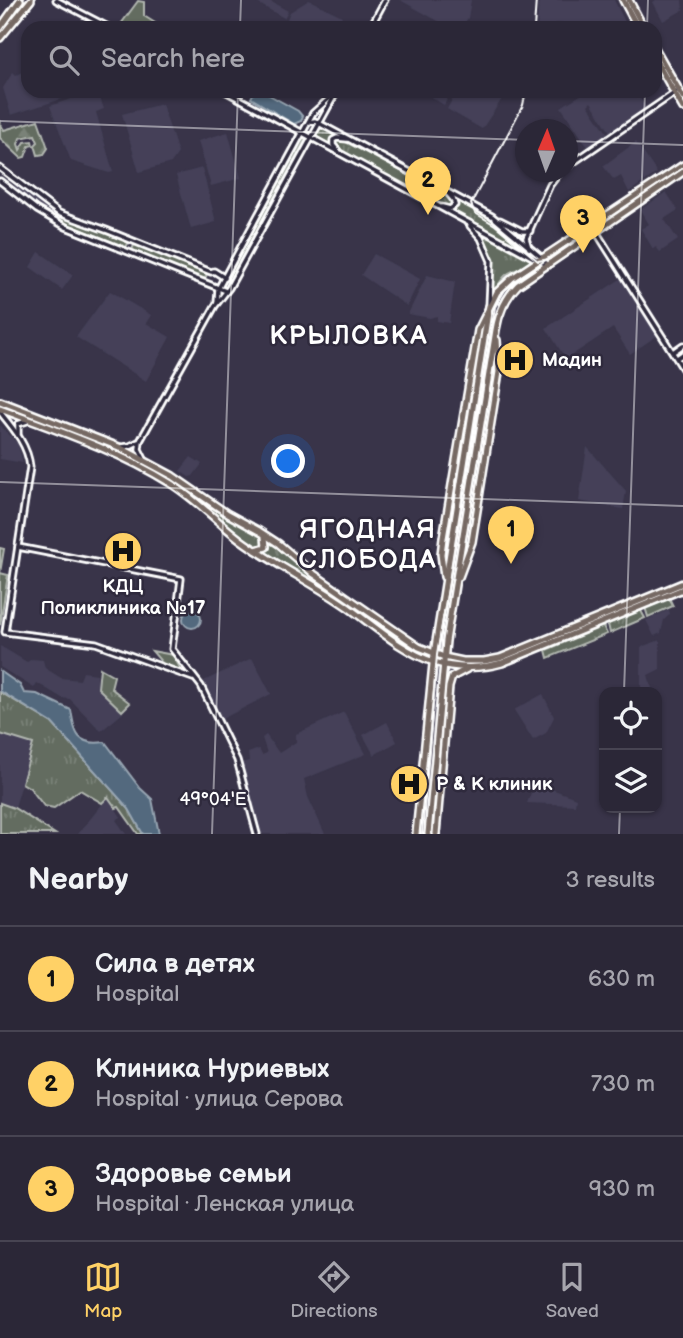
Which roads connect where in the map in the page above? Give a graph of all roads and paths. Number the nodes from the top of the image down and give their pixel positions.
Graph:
1 (20, 0) edge
2 (31, 0) edge
3 (56, 0) edge
4 (66, 0) edge
5 (385, 0) edge
6 (623, 0) edge
7 (629, 0) edge
8 (72, 8) junction
9 (97, 21) edge
10 (374, 21) edge
11 (634, 21) edge
12 (640, 21) edge
13 (0, 28) edge
14 (0, 38) edge
15 (662, 62) edge
16 (662, 69) edge
17 (677, 91) junction
18 (683, 97) edge
19 (238, 98) edge
20 (329, 98) edge
21 (333, 98) edge
22 (683, 108) edge
23 (309, 122) junction
24 (320, 124) junction
25 (303, 134) junction
26 (310, 138) junction
27 (352, 140) junction
28 (344, 157) junction
29 (578, 159) edge
30 (683, 163) edge
31 (0, 168) edge
32 (683, 174) edge
33 (0, 181) edge
34 (553, 182) edge
35 (445, 190) junction
36 (436, 206) junction
37 (492, 216) junction
38 (466, 222) junction
39 (530, 231) junction
40 (594, 234) junction
41 (529, 248) junction
42 (539, 260) junction
43 (547, 265) junction
44 (225, 278) junction
45 (228, 288) junction
46 (218, 289) junction
47 (215, 306) junction
48 (489, 306) junction
49 (496, 330) junction
50 (683, 345) edge
51 (673, 352) junction
52 (683, 354) edge
53 (677, 358) junction
54 (683, 369) edge
55 (0, 401) edge
56 (0, 410) edge
57 (32, 421) junction
58 (18, 436) junction
59 (140, 441) junction
60 (119, 447) junction
61 (145, 461) junction
62 (259, 531) junction
63 (18, 547) junction
64 (256, 550) junction
65 (456, 583) junction
66 (683, 583) edge
67 (683, 589) edge
68 (434, 654) junction
69 (444, 657) junction
70 (433, 662) junction
71 (443, 665) junction
72 (185, 666) junction
73 (472, 668) junction
74 (176, 672) junction
75 (195, 678) junction
76 (439, 707) junction
77 (445, 733) junction
78 (444, 742) junction
79 (435, 760) junction
80 (257, 834) edge
81 (416, 834) edge
82 (428, 834) edge
83 (436, 834) edge

1 - 13 main road
2 - 14 main road
3 - 8 street
4 - 8 street
5 - 10 street
6 - 11 main road
7 - 12 main road
8 - 9 street
15 - 17 main road
16 - 17 main road
17 - 18 main road
17 - 22 main road
17 - 29 street
19 - 25 street
20 - 23 street
21 - 24 street
23 - 24 street
23 - 25 street
24 - 26 street
24 - 27 street
25 - 26 street
25 - 44 street
26 - 28 street
26 - 45 street
27 - 28 street
27 - 35 street
28 - 36 street
30 - 42 main road
31 - 44 street
32 - 40 main road
33 - 46 street
34 - 39 street
35 - 36 street
35 - 37 street
36 - 38 street
37 - 39 street
37 - 41 street
38 - 42 street
38 - 48 street
39 - 41 street
40 - 43 main road
40 - 51 street
41 - 42 street
42 - 43 street
42 - 48 main road
43 - 49 main road
44 - 45 street
44 - 46 street
45 - 46 street
45 - 47 street
46 - 47 street
47 - 59 street
48 - 68 main road
49 - 65 main road
49 - 65 main road
50 - 51 street
51 - 53 street
52 - 53 street
53 - 54 street
55 - 60 main road
56 - 57 main road
56 - 58 street
57 - 58 street
57 - 64 main road
58 - 63 street
59 - 60 street
59 - 61 street
60 - 61 main road
61 - 62 main road
62 - 64 main road
62 - 68 main road
63 - 72 street
63 - 74 street
64 - 70 main road
65 - 69 main road
66 - 69 main road
67 - 73 main road
68 - 69 main road
68 - 70 main road
69 - 71 main road
70 - 71 main road
70 - 81 main road
71 - 73 main road
71 - 76 main road
72 - 74 street
72 - 75 street
73 - 77 main road
74 - 75 street
75 - 80 street
76 - 77 main road
76 - 79 main road
77 - 78 main road
78 - 79 main road
78 - 83 main road
79 - 82 main road

